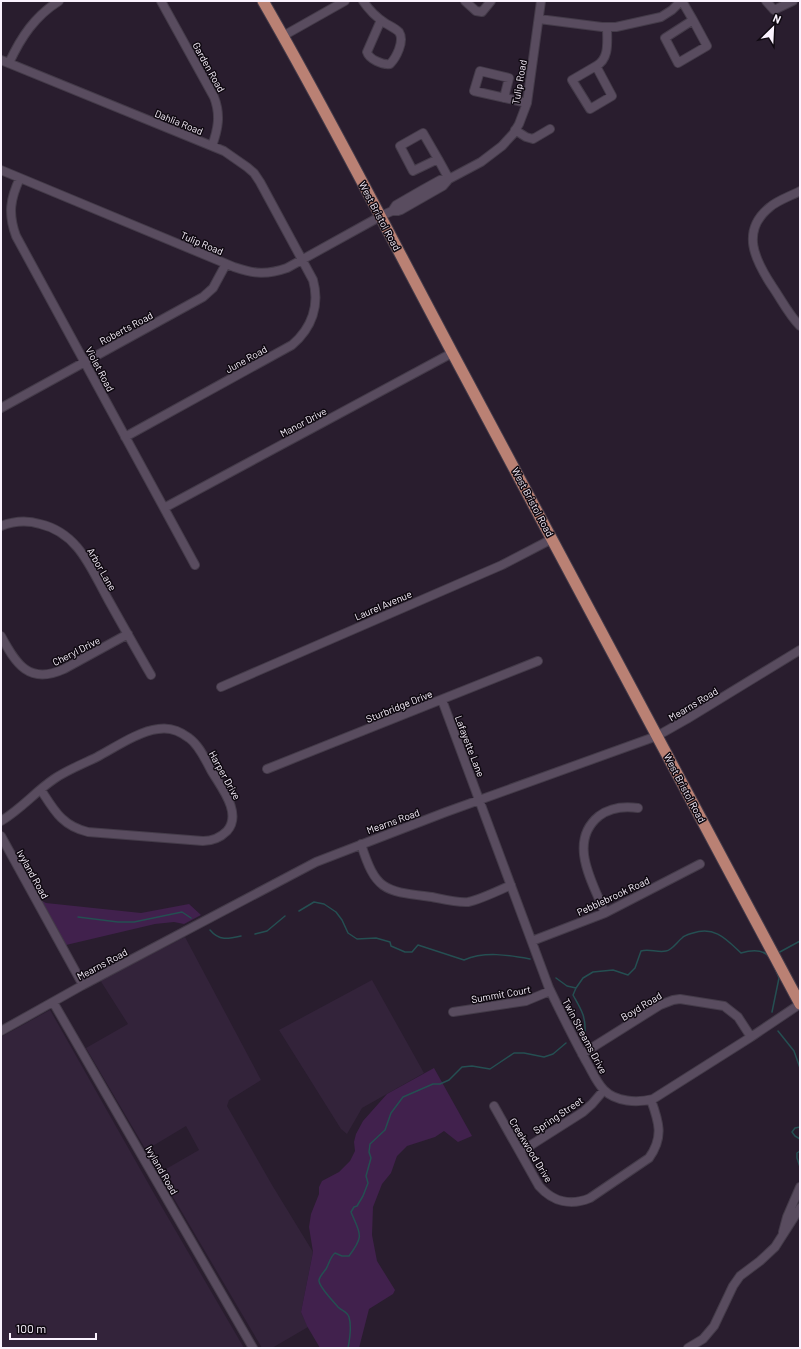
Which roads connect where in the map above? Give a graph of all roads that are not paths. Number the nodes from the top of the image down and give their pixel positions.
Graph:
1 (60, 1) edge
2 (161, 1) edge
3 (263, 1) edge
4 (345, 1) edge
5 (363, 1) edge
6 (464, 1) edge
7 (491, 1) edge
8 (541, 1) edge
9 (681, 1) edge
10 (766, 1) edge
11 (793, 1) edge
12 (539, 19) junction
13 (381, 20) junction
14 (693, 20) junction
15 (606, 27) junction
16 (283, 36) junction
17 (1, 60) edge
18 (9, 63) junction
19 (596, 66) junction
20 (504, 98) junction
21 (527, 103) junction
22 (550, 128) dead end
23 (515, 130) junction
24 (212, 146) junction
25 (438, 159) junction
26 (1, 170) edge
27 (20, 178) junction
28 (449, 179) junction
29 (800, 191) edge
30 (381, 216) junction
31 (303, 259) junction
32 (226, 264) junction
33 (800, 326) edge
34 (452, 353) junction
35 (84, 362) junction
36 (1, 408) edge
37 (125, 437) junction
38 (164, 508) junction
39 (1, 526) edge
40 (552, 539) junction
41 (195, 565) dead end
42 (128, 634) junction
43 (2, 640) edge
44 (800, 650) edge
45 (538, 661) dead end
46 (151, 675) dead end
47 (221, 687) dead end
48 (442, 700) junction
49 (658, 736) junction
50 (267, 769) dead end
51 (41, 790) junction
52 (479, 800) junction
53 (638, 808) dead end
54 (1, 821) edge
55 (1, 836) edge
56 (362, 844) junction
57 (700, 864) dead end
58 (511, 885) junction
59 (605, 913) junction
60 (532, 941) junction
61 (83, 985) junction
62 (550, 991) junction
63 (53, 1002) junction
64 (800, 1004) edge
65 (453, 1012) dead end
66 (1, 1031) edge
67 (751, 1037) junction
68 (582, 1054) junction
69 (604, 1090) junction
70 (651, 1100) junction
71 (494, 1106) dead end
72 (520, 1152) junction
73 (800, 1188) edge
74 (800, 1208) edge
75 (783, 1234) junction
76 (253, 1348) edge
77 (688, 1348) edge

1 - 18 street
2 - 24 street, Garden Road
3 - 16 main road, West Bristol Road
4 - 16 street
5 - 13 street
6 - 7 street
8 - 12 street, Tulip Road
9 - 14 street
9 - 15 street
10 - 11 street
12 - 15 street
12 - 21 street, Tulip Road
13 - 13 street
14 - 14 street
15 - 19 street
16 - 30 main road, West Bristol Road
17 - 18 street, Dahlia Road
18 - 24 street, Dahlia Road
19 - 19 street
20 - 20 street
20 - 21 street
21 - 23 street, Tulip Road
22 - 23 street
23 - 28 street, Tulip Road
24 - 31 street, Dahlia Road
25 - 25 street
25 - 28 street
26 - 27 street, Tulip Road
27 - 32 street, Tulip Road
27 - 35 street, Violet Road
28 - 30 street, Tulip Road
29 - 33 street
30 - 31 street, Tulip Road
30 - 34 main road, West Bristol Road
31 - 32 street, Tulip Road
31 - 37 street, June Road
32 - 35 street, Roberts Road
34 - 38 street, Manor Drive
34 - 40 main road, West Bristol Road
35 - 36 street, Roberts Road
35 - 37 street, Violet Road
37 - 38 street, Violet Road
38 - 41 street, Violet Road
39 - 42 street, Arbor Lane
40 - 47 street, Laurel Avenue
40 - 49 main road, West Bristol Road
42 - 43 street, Cheryl Drive
42 - 46 street, Arbor Lane
44 - 49 street, Mearns Road
45 - 48 street, Sturbridge Drive
48 - 50 street, Sturbridge Drive
48 - 52 street, Lafayette Lane
49 - 52 street, Mearns Road
49 - 64 main road, West Bristol Road
51 - 51 street, Harper Drive
51 - 54 street, Harper Drive
52 - 56 street, Mearns Road
52 - 58 street, Twin Streams Drive
53 - 59 street
55 - 61 street, Ivyland Road
56 - 58 street
56 - 61 street, Mearns Road
57 - 59 street, Pebblebrook Road
58 - 60 street, Twin Streams Drive
59 - 60 street, Pebblebrook Road
60 - 62 street, Twin Streams Drive
61 - 63 street, Mearns Road
62 - 65 street, Summit Court
62 - 68 street, Twin Streams Drive
63 - 66 street, Mearns Road
63 - 76 street, Ivyland Road
64 - 67 street, Twin Streams Drive
67 - 68 street, Boyd Road
67 - 70 street, Twin Streams Drive
68 - 69 street, Twin Streams Drive
69 - 70 street, Twin Streams Drive
69 - 72 street, Spring Street
70 - 72 street, Creekwood Drive
71 - 72 street, Creekwood Drive
73 - 75 street
74 - 75 street
75 - 77 street

